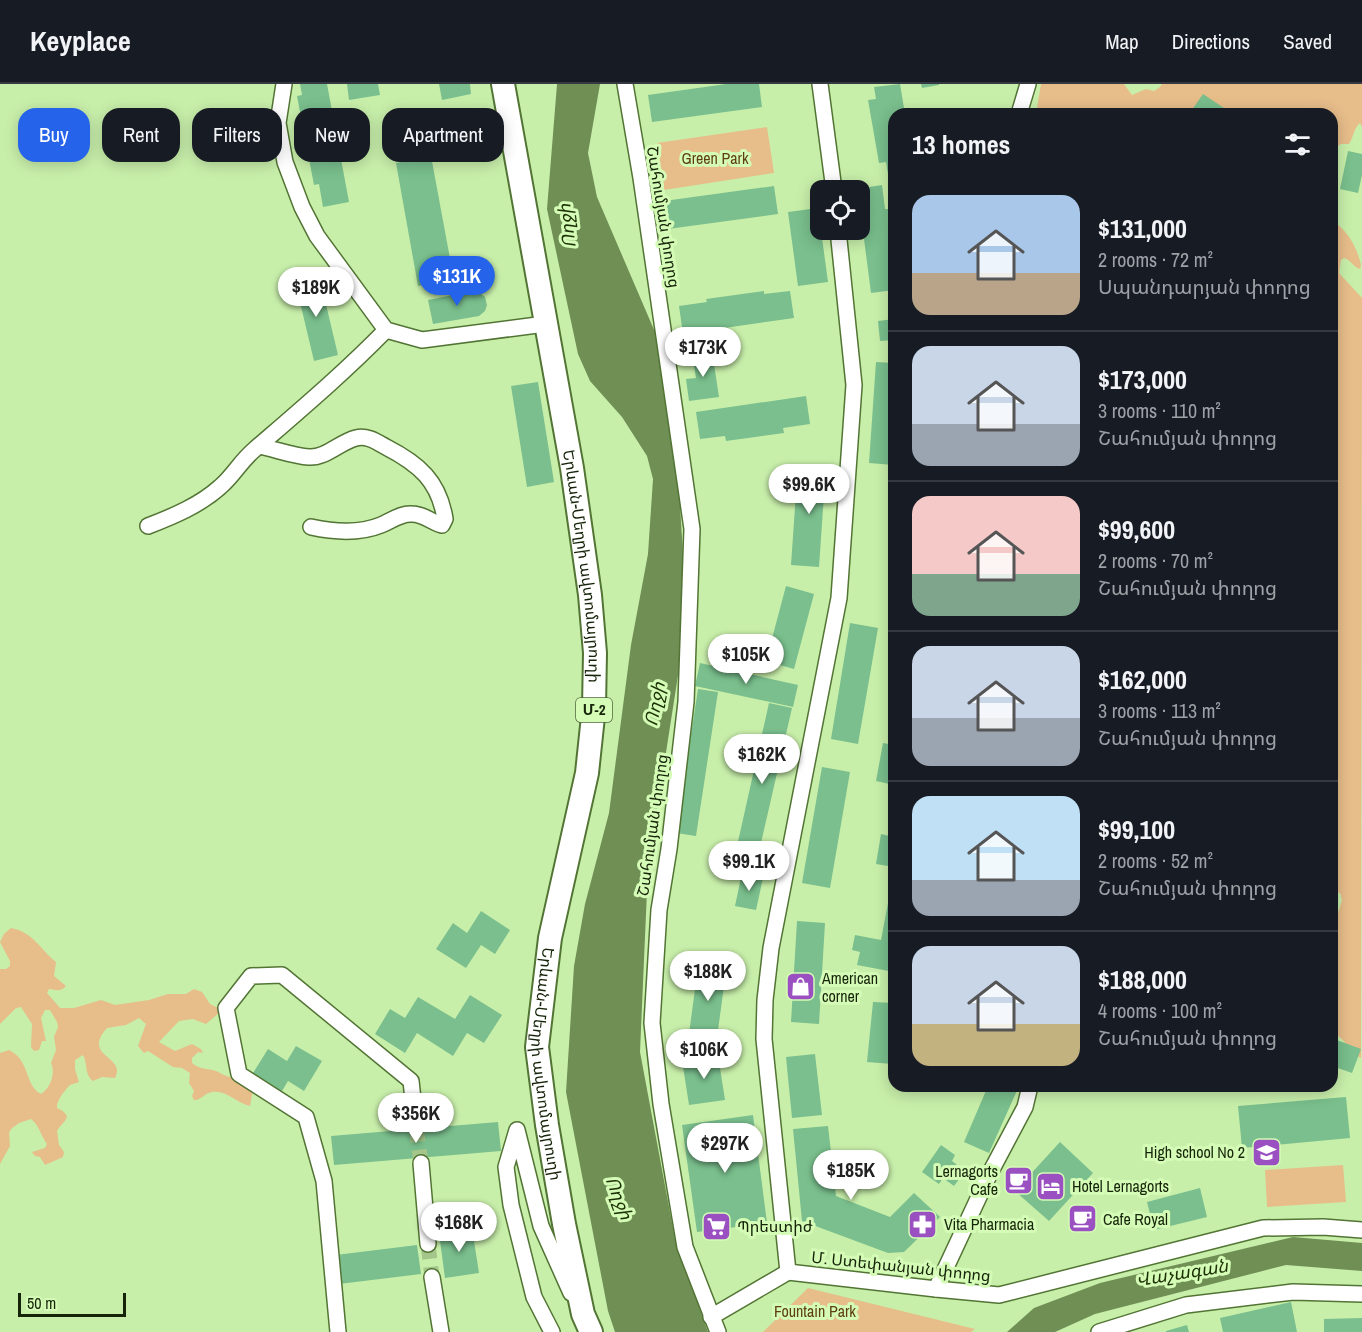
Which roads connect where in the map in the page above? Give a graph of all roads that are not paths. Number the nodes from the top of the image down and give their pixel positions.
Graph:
1 (284, 84) edge
2 (503, 84) edge
3 (625, 84) edge
4 (820, 84) edge
5 (1028, 84) edge
6 (1021, 108) edge
7 (833, 180) edge
8 (839, 240) edge
9 (545, 324) junction
10 (386, 330) junction
11 (259, 446) junction
12 (148, 526) dead end
13 (311, 527) dead end
14 (1029, 1092) edge
15 (416, 1127) tunnel mouth
16 (421, 1163) tunnel mouth
17 (1362, 1230) edge
18 (429, 1244) tunnel mouth
19 (788, 1272) junction
20 (432, 1277) tunnel mouth
21 (936, 1290) junction
22 (1362, 1294) edge
23 (711, 1317) junction
24 (587, 1323) edge
25 (338, 1332) edge
26 (441, 1332) edge
27 (552, 1332) edge
28 (718, 1332) edge
29 (1099, 1332) edge

1 - 10 street
2 - 9 highway, Երևան-Մեղրի ավտոմայրուղի / Մ-2
3 - 23 street, Շահումյան փողոց
4 - 7 street
5 - 6 street
8 - 19 street
9 - 10 street
9 - 24 highway, Երևան-Մեղրի ավտոմայրուղի / Մ-2
10 - 11 street
11 - 12 street
11 - 13 street
14 - 21 street
15 - 25 street
16 - 18 street
17 - 21 street, Մ. Ստեփանյան փողոց
19 - 21 street, Մ. Ստեփանյան փողոց
19 - 23 street
20 - 26 street
22 - 29 street
23 - 28 street, Շահումյան փողոց
24 - 27 street

